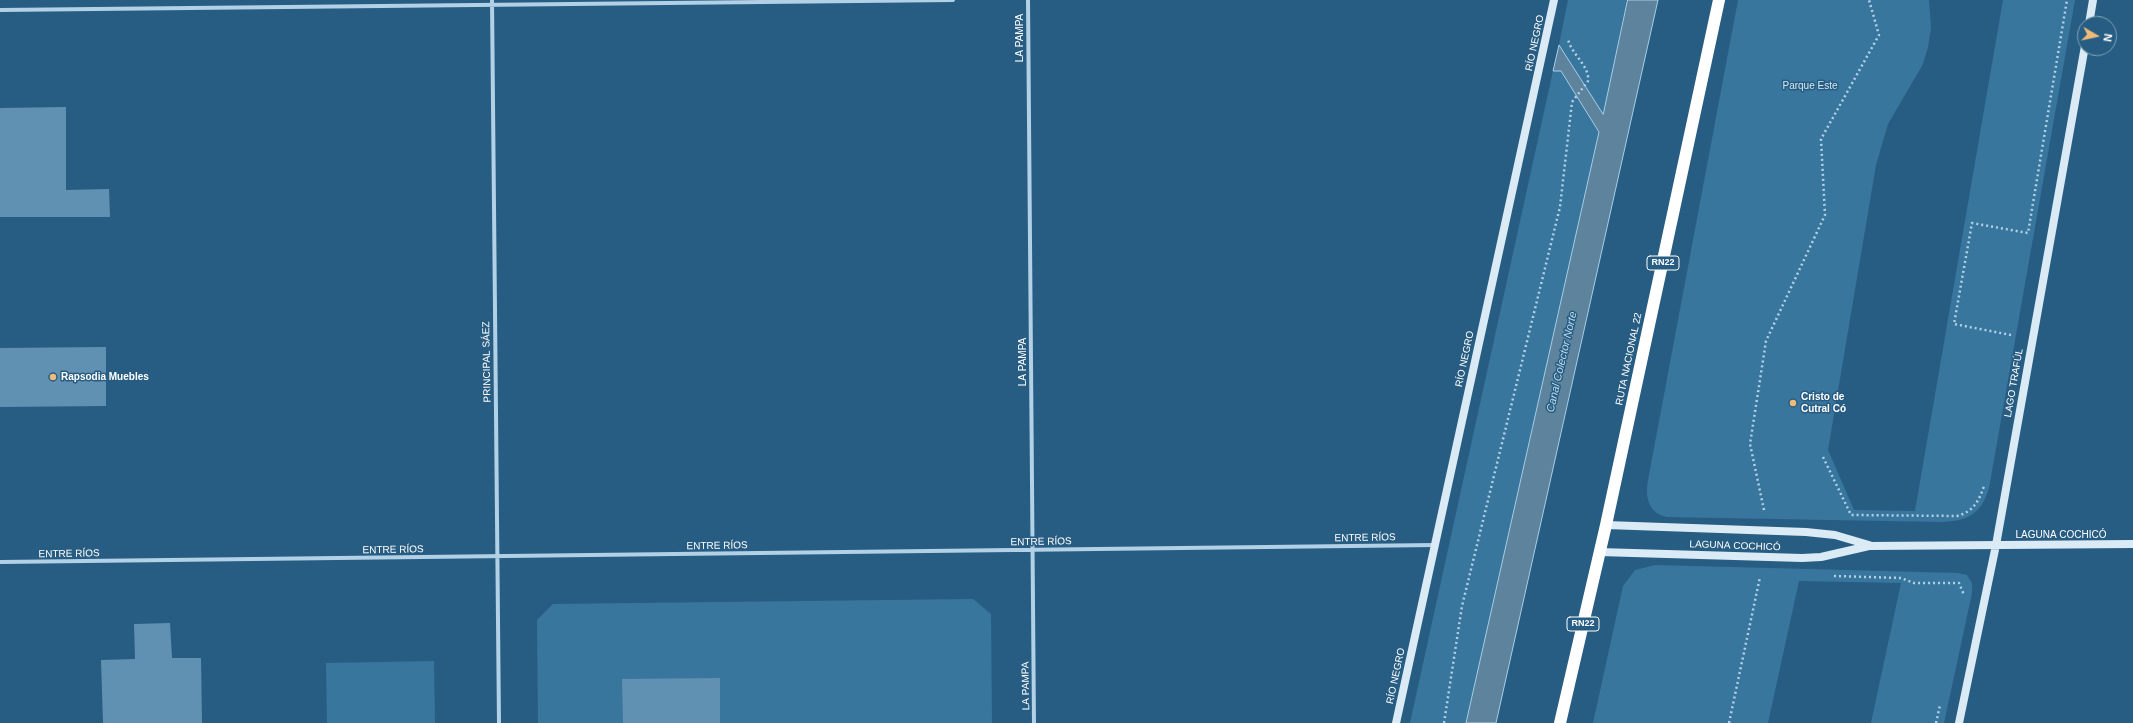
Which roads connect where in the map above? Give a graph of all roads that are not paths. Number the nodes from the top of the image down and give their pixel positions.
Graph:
1 (953, 0) edge
2 (1028, 0) edge
3 (1554, 0) edge
4 (1719, 0) edge
5 (2093, 0) edge
6 (492, 2) edge
7 (0, 10) edge
8 (2090, 16) edge
9 (2083, 56) edge
10 (1606, 525) junction
11 (2133, 544) edge
12 (1435, 545) junction
13 (1996, 545) junction
14 (1869, 546) junction
15 (1033, 550) junction
16 (1599, 552) junction
17 (497, 556) junction
18 (0, 562) edge
19 (499, 723) edge
20 (1034, 723) edge
21 (1396, 723) edge
22 (1560, 723) edge
23 (1959, 723) edge

1 - 6 street
2 - 15 street, LA PAMPA
3 - 12 street, RÍO NEGRO
4 - 10 highway, RUTA NACIONAL 22 / RN22
5 - 8 street
6 - 7 street
6 - 17 street, PRINCIPAL SÁEZ
9 - 13 street, LAGO TRAFÚL
10 - 14 street, LAGUNA COCHICÓ
10 - 16 highway, RUTA NACIONAL 22 / RN22
11 - 13 street, LAGUNA COCHICÓ
12 - 15 street, ENTRE RÍOS
12 - 21 street, RÍO NEGRO
13 - 14 street, LAGUNA COCHICÓ
13 - 23 street, LAGO TRAFÚL
14 - 16 street, LAGUNA COCHICÓ
15 - 17 street, ENTRE RÍOS
15 - 20 street, LA PAMPA
16 - 22 highway, RUTA NACIONAL 22 / RN22
17 - 18 street, ENTRE RÍOS
17 - 19 street, PRINCIPAL SÁEZ

